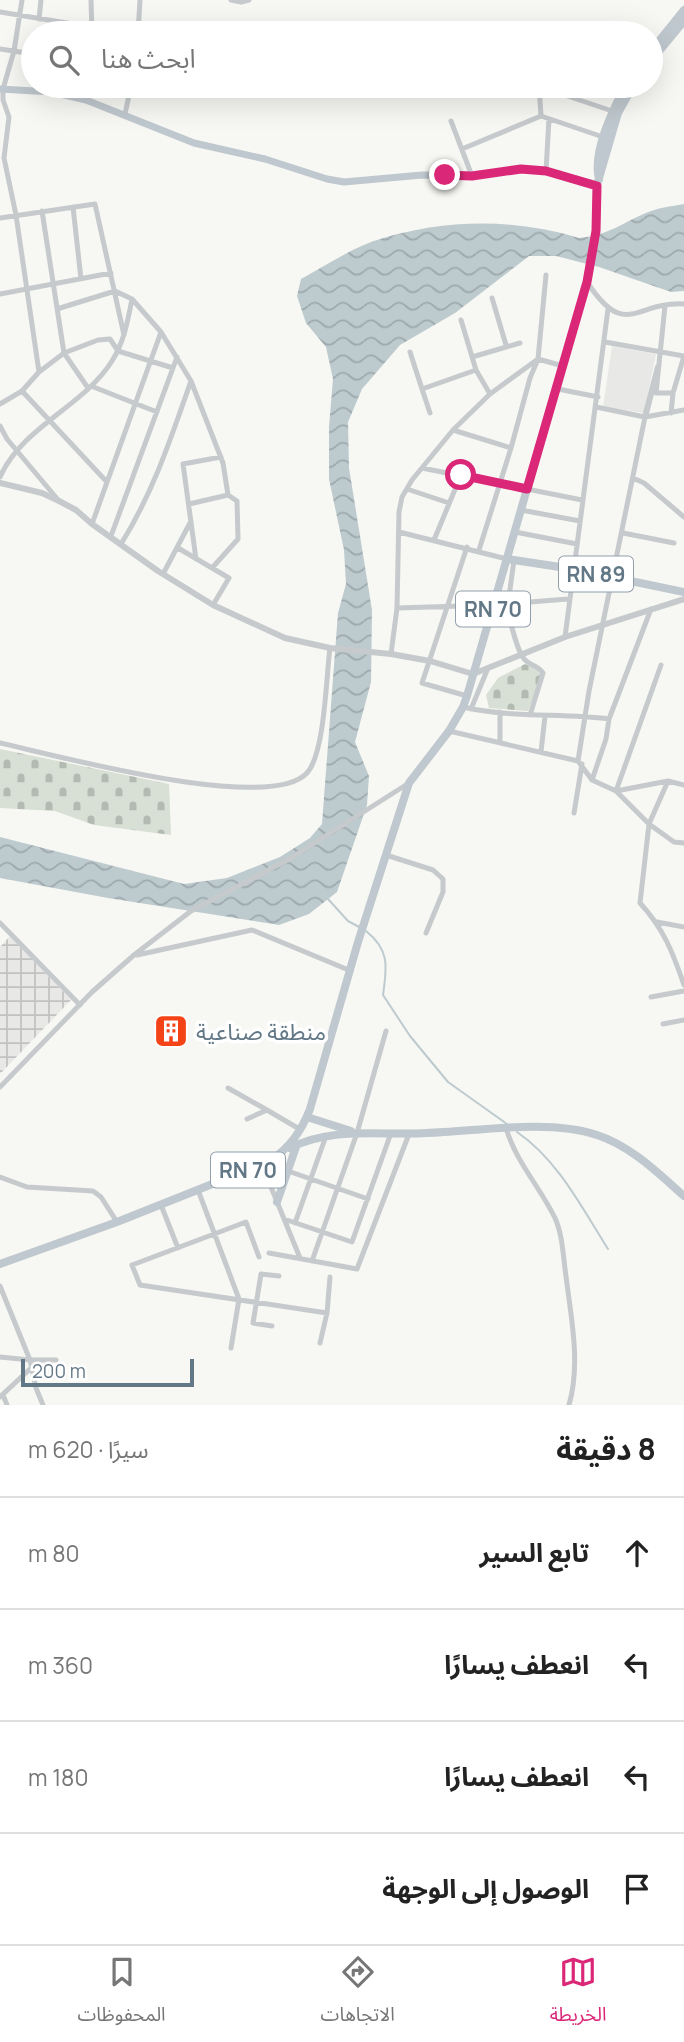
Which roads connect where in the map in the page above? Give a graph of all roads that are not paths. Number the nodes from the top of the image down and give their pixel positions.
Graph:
1 (22, 0) edge
2 (41, 0) edge
3 (91, 0) edge
4 (140, 0) edge
5 (231, 0) edge
6 (248, 0) edge
7 (684, 10) edge
8 (0, 12) edge
9 (19, 16) junction
10 (40, 19) junction
11 (49, 21) edge
12 (91, 21) edge
13 (139, 21) edge
14 (684, 21) edge
15 (663, 41) joint
16 (0, 49) edge
17 (13, 51) junction
18 (21, 52) edge
19 (1, 89) edge
20 (21, 90) edge
21 (78, 98) edge
22 (128, 98) edge
23 (540, 98) edge
24 (574, 98) edge
25 (620, 98) edge
26 (625, 98) edge
27 (86, 100) joint
28 (615, 112) junction
29 (125, 114) junction
30 (541, 116) junction
31 (0, 117) edge
32 (9, 117) junction
33 (550, 119) junction
34 (451, 121) dead end
35 (607, 138) junction
36 (462, 149) junction
37 (546, 171) junction
38 (472, 176) junction
39 (598, 182) junction
40 (73, 207) junction
41 (42, 211) junction
42 (16, 215) junction
43 (0, 218) edge
44 (111, 273) junction
45 (546, 275) dead end
46 (81, 279) junction
47 (588, 280) junction
48 (53, 285) junction
49 (26, 290) junction
50 (115, 291) junction
51 (0, 294) edge
52 (492, 298) dead end
53 (132, 299) junction
54 (684, 304) edge
55 (665, 306) junction
56 (57, 309) junction
57 (608, 309) junction
58 (461, 320) dead end
59 (161, 332) junction
60 (124, 335) junction
61 (605, 342) junction
62 (520, 343) dead end
63 (506, 345) junction
64 (659, 350) junction
65 (118, 351) junction
66 (411, 352) dead end
67 (64, 353) junction
68 (684, 356) edge
69 (472, 357) junction
70 (177, 358) junction
71 (538, 359) junction
72 (151, 361) junction
73 (563, 366) junction
74 (658, 367) junction
75 (173, 368) junction
76 (476, 370) junction
77 (39, 372) junction
78 (191, 381) junction
79 (89, 387) junction
80 (422, 389) junction
81 (558, 389) junction
82 (22, 391) junction
83 (673, 393) junction
84 (490, 394) junction
85 (598, 397) junction
86 (0, 404) edge
87 (136, 405) junction
88 (596, 407) junction
89 (684, 410) edge
90 (157, 412) junction
91 (430, 413) dead end
92 (671, 413) junction
93 (645, 417) junction
94 (51, 420) junction
95 (0, 426) edge
96 (453, 430) junction
97 (511, 448) junction
98 (16, 450) junction
99 (221, 457) junction
100 (422, 468) junction
101 (461, 475) junction
102 (0, 477) edge
103 (633, 478) junction
104 (106, 481) junction
105 (0, 483) edge
106 (500, 483) junction
107 (407, 489) junction
108 (527, 489) junction
109 (228, 495) junction
110 (582, 500) junction
111 (59, 501) junction
112 (449, 503) junction
113 (189, 504) junction
114 (521, 510) junction
115 (684, 517) edge
116 (191, 520) junction
117 (580, 521) junction
118 (92, 524) junction
119 (398, 532) junction
120 (515, 532) junction
121 (622, 533) junction
122 (111, 536) junction
123 (434, 540) junction
124 (674, 543) dead end
125 (121, 544) junction
126 (577, 544) junction
127 (467, 547) junction
128 (177, 548) junction
129 (479, 550) junction
130 (196, 559) junction
131 (511, 559) junction
132 (212, 568) junction
133 (573, 569) junction
134 (163, 574) junction
135 (614, 577) junction
136 (684, 592) edge
137 (569, 599) junction
138 (684, 599) edge
139 (507, 604) junction
140 (213, 605) junction
141 (494, 605) junction
142 (447, 606) junction
143 (397, 608) junction
144 (651, 609) junction
145 (604, 625) junction
146 (565, 637) junction
147 (332, 648) junction
148 (391, 654) junction
149 (522, 655) junction
150 (430, 661) junction
151 (661, 665) dead end
152 (488, 668) junction
153 (473, 674) junction
154 (467, 696) junction
155 (467, 708) junction
156 (500, 712) junction
157 (530, 715) junction
158 (545, 716) junction
159 (585, 716) junction
160 (609, 719) junction
161 (449, 731) junction
162 (0, 743) edge
163 (500, 743) junction
164 (541, 752) junction
165 (580, 762) junction
166 (592, 780) junction
167 (668, 781) junction
168 (409, 783) junction
169 (684, 785) edge
170 (616, 791) junction
171 (574, 813) dead end
172 (649, 824) junction
173 (684, 843) edge
174 (386, 855) junction
175 (657, 922) junction
176 (0, 923) edge
177 (684, 927) edge
178 (426, 933) dead end
179 (134, 955) junction
180 (351, 971) junction
181 (684, 985) edge
182 (684, 991) edge
183 (651, 997) dead end
184 (80, 1005) junction
185 (684, 1020) edge
186 (663, 1024) dead end
187 (386, 1031) dead end
188 (0, 1087) edge
189 (228, 1088) dead end
190 (267, 1110) junction
191 (307, 1117) junction
192 (247, 1119) dead end
193 (506, 1128) junction
194 (301, 1130) junction
195 (358, 1133) junction
196 (391, 1133) junction
197 (409, 1134) junction
198 (326, 1136) junction
199 (297, 1144) junction
200 (286, 1150) junction
201 (262, 1165) junction
202 (288, 1171) junction
203 (0, 1177) edge
204 (311, 1179) junction
205 (338, 1188) junction
206 (198, 1190) junction
207 (684, 1196) edge
208 (368, 1199) junction
209 (277, 1202) junction
210 (161, 1205) junction
211 (284, 1219) junction
212 (117, 1222) junction
213 (295, 1223) junction
214 (322, 1232) junction
215 (215, 1234) junction
216 (178, 1248) junction
217 (269, 1253) dead end
218 (259, 1257) dead end
219 (300, 1258) junction
220 (312, 1261) junction
221 (0, 1264) edge
222 (279, 1276) dead end
223 (330, 1277) dead end
224 (0, 1286) edge
225 (239, 1299) junction
226 (256, 1302) junction
227 (327, 1313) junction
228 (272, 1326) dead end
229 (320, 1343) dead end
230 (231, 1348) dead end
231 (0, 1357) edge
232 (56, 1360) dead end
233 (33, 1362) junction
234 (1, 1396) edge
235 (7, 1405) edge
236 (43, 1405) edge
237 (569, 1405) edge

1 - 9 street
2 - 10 street
3 - 12 street
4 - 13 street
5 - 6 street
7 - 15 main road
8 - 9 street
9 - 10 street
9 - 17 street
10 - 11 street
14 - 15 main road
16 - 17 street
17 - 18 street
17 - 19 street
19 - 20 main road
19 - 32 street
21 - 27 main road
22 - 29 street
23 - 30 street
24 - 28 street
25 - 28 main road, RN 70
26 - 28 main road, RN 70
27 - 29 main road
28 - 35 main road, RN 70
29 - 38 main road
30 - 33 street
30 - 36 street
31 - 32 street
32 - 42 street
33 - 35 street
33 - 37 street
34 - 36 street
35 - 39 main road, RN 70
36 - 38 street
37 - 38 main road
37 - 39 main road
39 - 47 main road, RN 70
40 - 41 street
40 - 44 street
40 - 46 street
41 - 42 street
41 - 48 street
42 - 43 street
42 - 49 street
44 - 46 street
44 - 50 street
45 - 71 street
46 - 48 street
47 - 57 street
47 - 73 main road, RN 70
48 - 49 street
48 - 56 street
49 - 51 street
49 - 77 street
50 - 53 street
50 - 56 street
50 - 60 street
52 - 63 street
53 - 59 street
53 - 60 street
54 - 55 street
55 - 57 street
55 - 64 street
56 - 67 street
57 - 61 street
58 - 69 street
59 - 70 street
59 - 72 street
60 - 65 street
61 - 64 street
61 - 85 street
62 - 63 street
63 - 69 street
64 - 68 street
64 - 74 street
65 - 67 street
65 - 72 street
65 - 79 street
66 - 80 street
67 - 77 street
67 - 79 street
68 - 83 street
69 - 76 street
70 - 75 street
70 - 78 street
71 - 73 street
71 - 84 street
71 - 97 street
72 - 75 street
72 - 87 street
73 - 81 main road, RN 70
74 - 83 street
74 - 93 street
75 - 90 street
76 - 80 street
76 - 84 street
77 - 82 street
78 - 99 street
78 - 125 street
79 - 87 street
79 - 94 street
80 - 91 street
81 - 85 street
81 - 108 main road, RN 70
82 - 86 street
82 - 94 street
83 - 92 street
84 - 96 street
85 - 88 street
87 - 90 street
87 - 104 street
88 - 93 street
88 - 110 street
89 - 92 street
90 - 122 street
92 - 93 street
93 - 103 street
94 - 98 street
94 - 104 street
95 - 98 street
96 - 97 street
96 - 100 street
97 - 106 street
98 - 102 street
98 - 111 street
99 - 109 street
99 - 113 street
100 - 101 street
100 - 107 street
101 - 106 street
101 - 112 street
103 - 115 street
103 - 121 street
104 - 118 street
105 - 111 street
106 - 108 street
106 - 129 street
107 - 112 street
107 - 119 street
108 - 110 street
108 - 114 main road, RN 70
109 - 113 street
109 - 132 street
110 - 117 street
111 - 118 street
112 - 123 street
113 - 116 street
114 - 117 street
114 - 120 main road, RN 70
116 - 128 street
116 - 130 street
117 - 126 street
118 - 122 street
119 - 123 street
119 - 143 street
120 - 126 street
120 - 131 main road, RN 70
121 - 124 street
121 - 135 street
122 - 125 street
123 - 127 street
125 - 134 street
126 - 133 street
127 - 129 street
127 - 142 street
128 - 130 street
128 - 134 street
129 - 131 street
130 - 132 street
131 - 133 main road, RN 89
131 - 139 street
131 - 141 main road, RN 70
132 - 140 street
133 - 135 main road, RN 89
133 - 137 street
134 - 140 street
135 - 136 main road, RN 89
135 - 145 street
137 - 139 street
137 - 146 street
138 - 144 street
139 - 141 street
139 - 149 street
140 - 147 street
141 - 142 street
141 - 153 main road, RN 70
142 - 143 street
142 - 150 street
143 - 148 street
144 - 145 street
144 - 160 street
145 - 146 street
145 - 159 street
146 - 149 street
147 - 148 street
147 - 162 street
148 - 150 street
149 - 152 street
149 - 157 street
150 - 153 street
150 - 154 street
151 - 170 street
152 - 153 street
152 - 155 street
153 - 154 main road, RN 70
154 - 155 main road, RN 70
155 - 156 street
155 - 161 main road, RN 70
156 - 157 street
156 - 163 street
157 - 158 street
158 - 159 street
158 - 164 street
159 - 160 street
159 - 165 street
160 - 166 street
161 - 163 street
161 - 168 main road, RN 70
163 - 164 street
164 - 165 street
165 - 166 street
165 - 171 street
166 - 170 street
167 - 169 street
167 - 170 street
167 - 172 street
168 - 174 main road, RN 70
168 - 179 street
170 - 172 street
172 - 173 street
172 - 175 street
174 - 178 street
174 - 180 main road, RN 70
175 - 177 street
175 - 181 street
176 - 184 street
179 - 180 street
179 - 184 street
180 - 191 main road, RN 70
182 - 183 street
184 - 188 street
185 - 186 street
187 - 195 street
189 - 190 street
190 - 192 street
190 - 194 street
191 - 194 main road, RN 70
191 - 195 main road
193 - 197 main road
193 - 207 main road
193 - 237 street
194 - 200 main road, RN 70
195 - 196 main road
195 - 198 main road
195 - 205 street
196 - 197 main road
196 - 208 street
197 - 220 street
198 - 199 main road
198 - 204 street
199 - 200 main road
199 - 202 main road
200 - 201 main road, RN 70
201 - 206 main road, RN 70
201 - 209 street
202 - 204 street
202 - 209 main road
203 - 212 street
204 - 205 street
204 - 213 street
205 - 208 street
205 - 214 street
206 - 210 main road, RN 70
206 - 215 street
208 - 214 street
209 - 211 street
210 - 212 main road, RN 70
210 - 216 street
211 - 213 street
211 - 219 street
212 - 221 main road, RN 70
213 - 214 street
214 - 220 street
215 - 216 street
215 - 218 street
215 - 225 street
216 - 225 street
217 - 219 street
219 - 220 street
222 - 226 street
223 - 227 street
224 - 233 street
225 - 226 street
225 - 230 street
226 - 227 street
226 - 228 street
227 - 229 street
231 - 233 street
232 - 233 street
233 - 234 street
233 - 236 street
234 - 235 street

